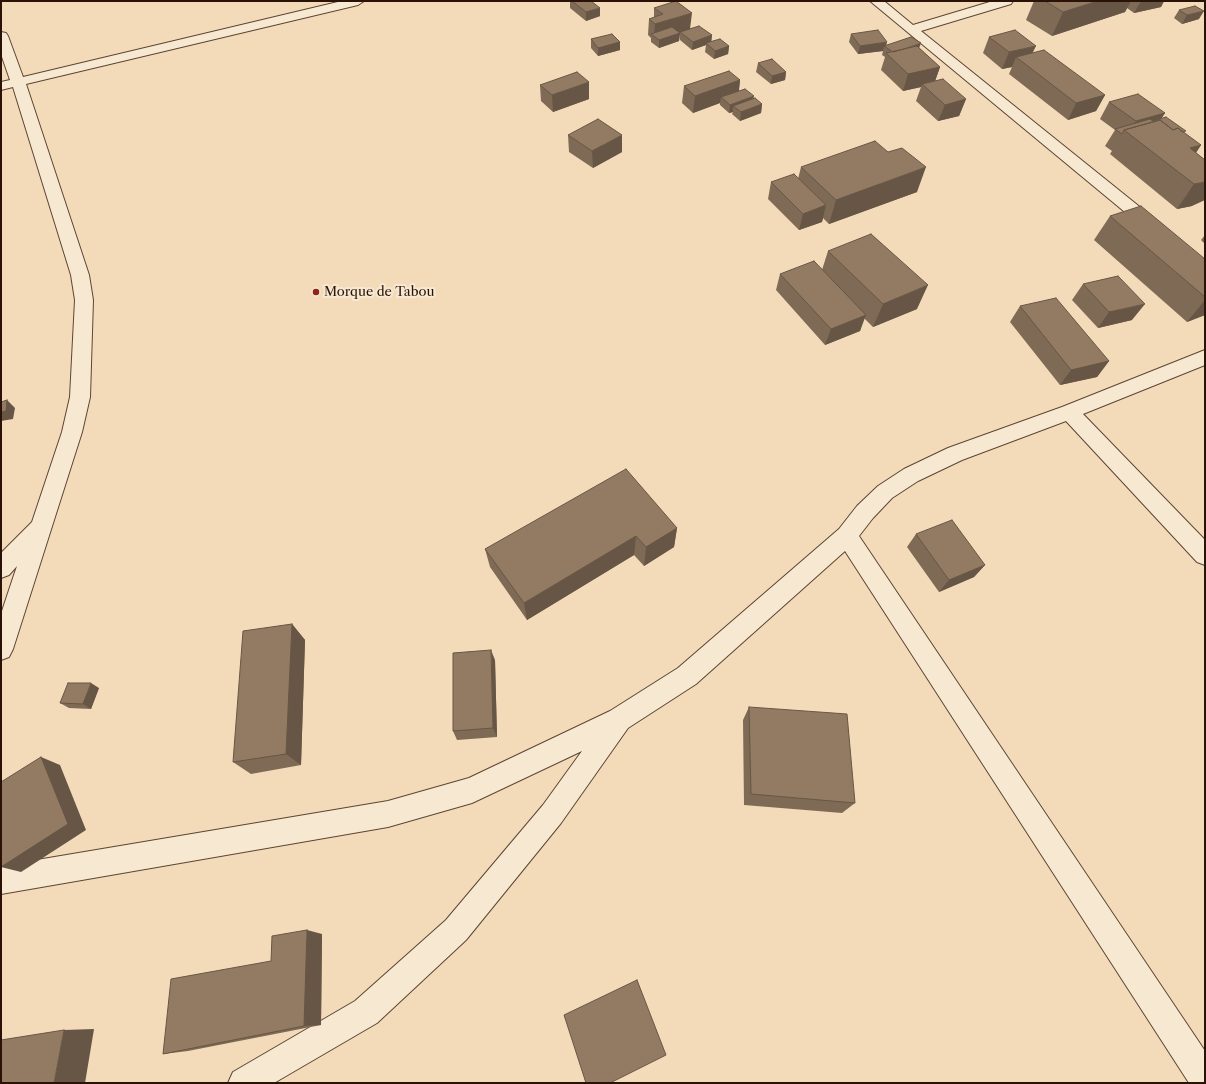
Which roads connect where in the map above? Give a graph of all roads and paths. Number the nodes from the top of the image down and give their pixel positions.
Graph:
1 (358, 1) edge
2 (876, 1) edge
3 (1007, 1) edge
4 (912, 29) junction
5 (1, 36) edge
6 (9, 84) edge
7 (1168, 239) edge
8 (1205, 357) edge
9 (1069, 412) junction
10 (42, 524) junction
11 (847, 536) junction
12 (1205, 554) edge
13 (1, 568) edge
14 (1, 649) edge
15 (619, 720) junction
16 (1, 880) edge
17 (1205, 1079) edge
18 (244, 1083) edge

1 - 6 street
2 - 4 street
3 - 4 street
4 - 7 street
5 - 6 street
6 - 10 street
8 - 9 street
9 - 11 street
9 - 12 street
10 - 13 street
10 - 14 street
11 - 15 street
11 - 17 street
15 - 16 street
15 - 18 street

